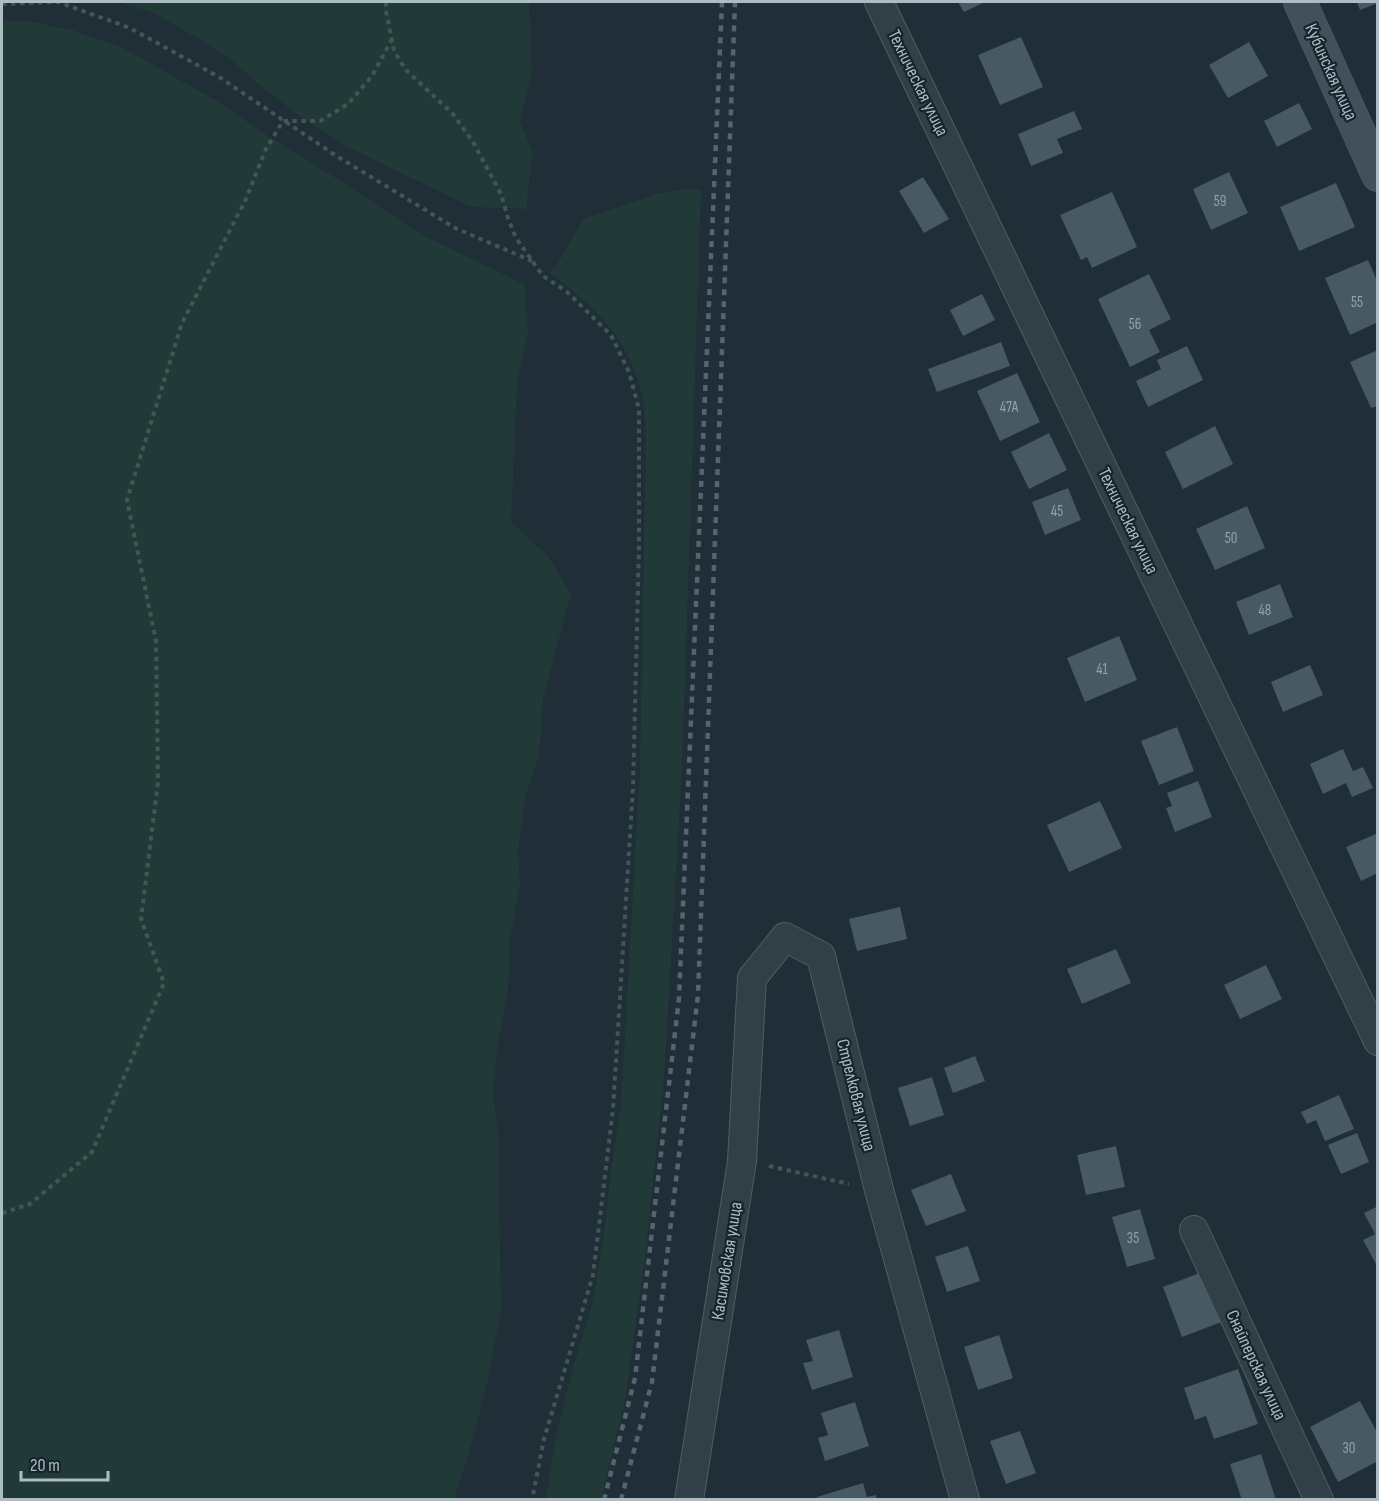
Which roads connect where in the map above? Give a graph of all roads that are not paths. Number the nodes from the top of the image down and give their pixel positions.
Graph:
1 (879, 2) edge
2 (1300, 2) edge
3 (1377, 175) edge
4 (1377, 1041) edge
5 (742, 1161) joint
6 (1194, 1230) dead end
7 (689, 1500) edge
8 (965, 1500) edge
9 (1319, 1500) edge

1 - 4 street, Техническая улица
2 - 3 street, Кубинская улица
5 - 7 street, Касимовская улица
5 - 8 street, Стрелковая улица
6 - 9 street, Снайперская улица

